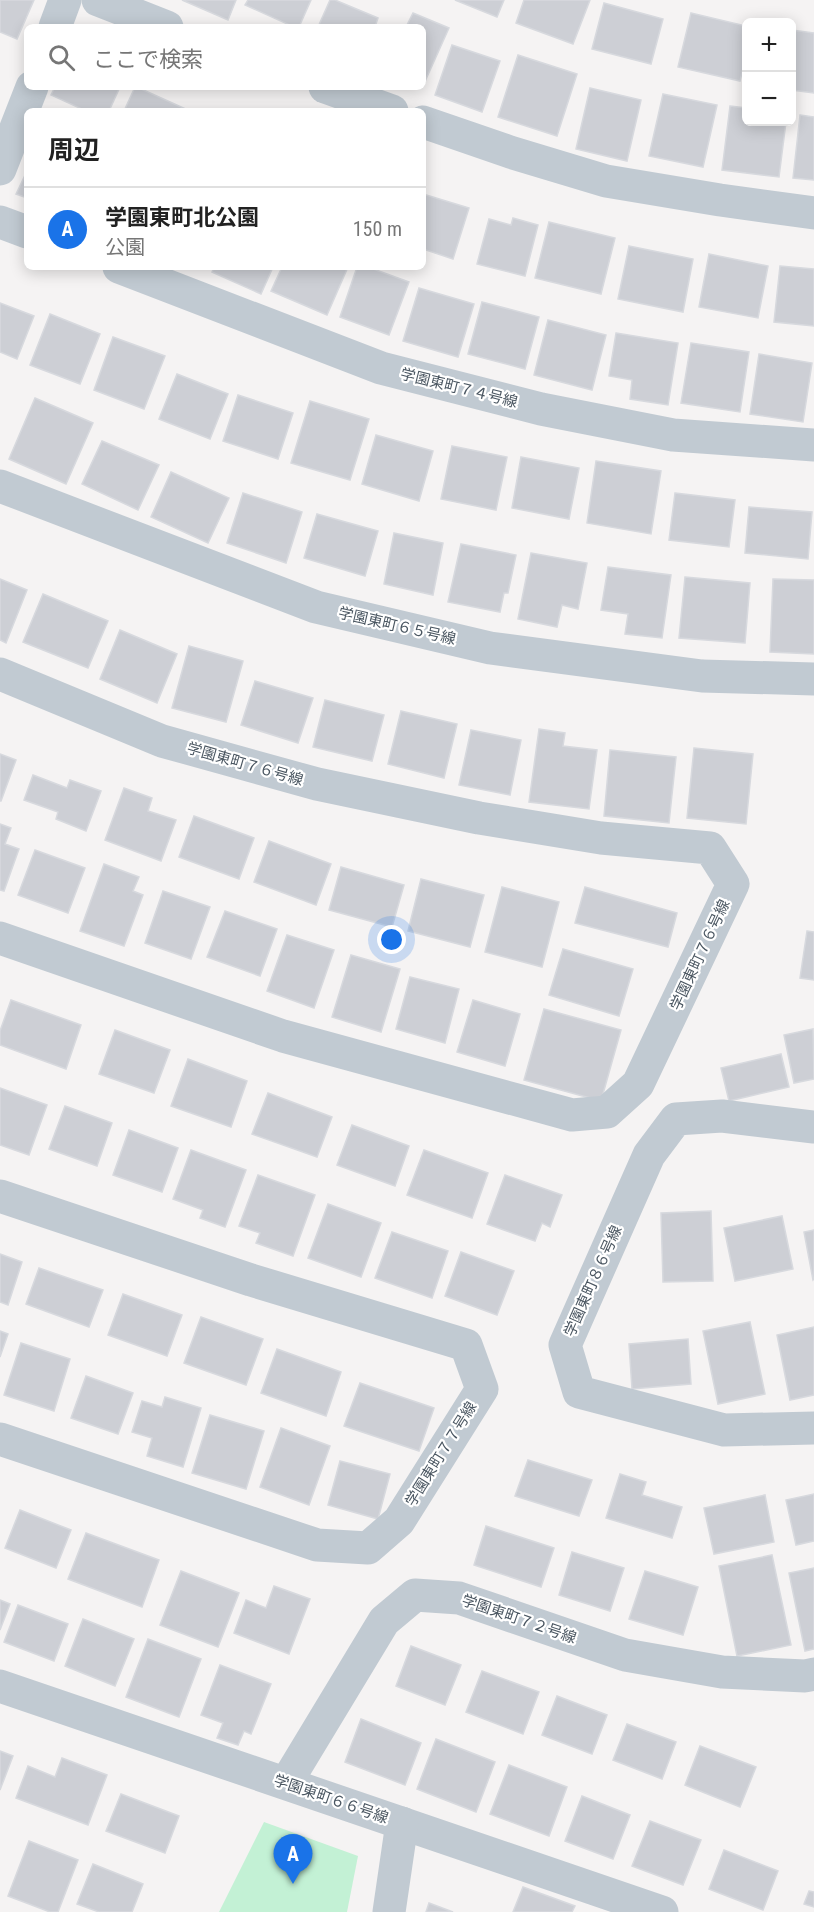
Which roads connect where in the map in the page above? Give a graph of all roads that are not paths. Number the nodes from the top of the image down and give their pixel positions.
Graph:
1 (65, 0) edge
2 (98, 0) edge
3 (56, 24) edge
4 (159, 24) edge
5 (31, 90) edge
6 (333, 90) edge
7 (384, 108) edge
8 (426, 123) edge
9 (0, 169) edge
10 (814, 213) edge
11 (0, 222) edge
12 (24, 231) edge
13 (127, 270) edge
14 (814, 445) edge
15 (0, 486) edge
16 (0, 674) edge
17 (814, 679) edge
18 (0, 938) edge
19 (814, 1127) edge
20 (0, 1196) edge
21 (814, 1428) edge
22 (0, 1439) edge
23 (814, 1674) edge
24 (0, 1686) edge
25 (286, 1784) junction
26 (402, 1823) junction
27 (389, 1912) edge
28 (662, 1912) edge

1 - 3 street
2 - 4 street
5 - 9 street
6 - 7 street
8 - 10 street
11 - 12 street
13 - 14 street, 学園東町７４号線
15 - 17 street, 学園東町６５号線
16 - 18 street, 学園東町７６号線
19 - 21 street, 学園東町８６号線
20 - 22 street, 学園東町７７号線
23 - 25 street, 学園東町７２号線
24 - 25 street, 学園東町６６号線
25 - 26 street, 学園東町６６号線
26 - 27 street
26 - 28 street, 学園東町６６号線

